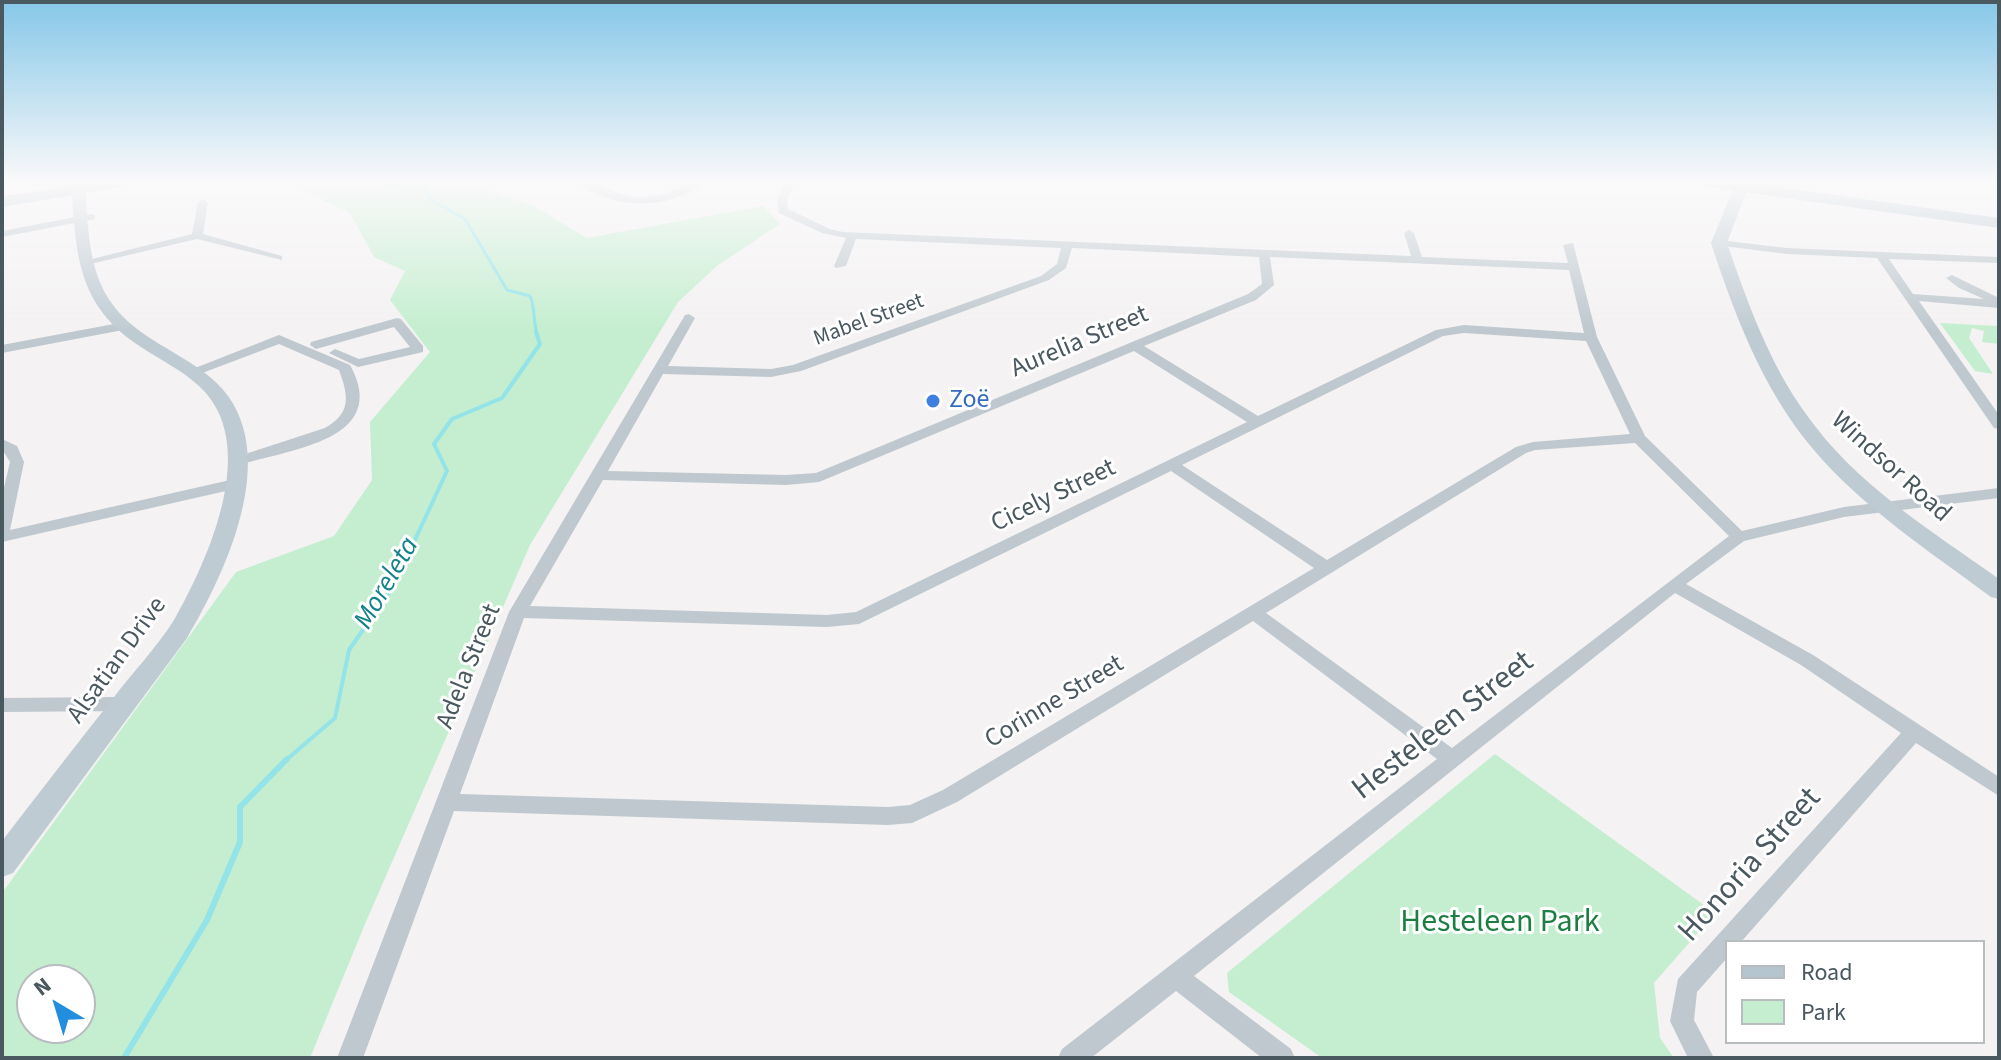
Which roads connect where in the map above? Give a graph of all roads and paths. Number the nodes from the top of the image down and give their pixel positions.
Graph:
1 (85, 231) edge
2 (198, 231) edge
3 (829, 231) edge
4 (1724, 231) edge
5 (1409, 233) dead end
6 (197, 236) junction
7 (852, 236) junction
8 (1719, 243) junction
9 (1067, 245) junction
10 (1569, 245) dead end
11 (1264, 254) junction
12 (85, 256) junction
13 (1881, 256) junction
14 (278, 258) dead end
15 (1999, 260) edge
16 (1418, 261) junction
17 (840, 266) dead end
18 (1574, 267) junction
19 (1952, 278) dead end
20 (1909, 297) junction
21 (1999, 304) edge
22 (689, 318) dead end
23 (119, 327) junction
24 (1591, 337) junction
25 (280, 340) junction
26 (316, 345) junction
27 (1135, 346) junction
28 (2, 349) edge
29 (659, 370) junction
30 (192, 372) junction
31 (1259, 423) junction
32 (1999, 425) edge
33 (1639, 438) junction
34 (2, 443) edge
35 (1173, 466) junction
36 (238, 472) junction
37 (596, 475) junction
38 (1999, 493) edge
39 (1884, 505) junction
40 (2, 531) edge
41 (2, 537) edge
42 (1739, 537) junction
43 (1325, 567) junction
44 (1674, 585) junction
45 (1999, 591) edge
46 (518, 612) junction
47 (1254, 613) junction
48 (123, 704) junction
49 (2, 705) edge
50 (1915, 731) junction
51 (1452, 759) junction
52 (1999, 788) edge
53 (445, 802) junction
54 (2, 864) edge
55 (1728, 940) edge
56 (1725, 943) edge
57 (1174, 975) junction
58 (350, 1058) edge
59 (1071, 1058) edge
60 (1282, 1058) edge
61 (1701, 1058) edge

1 - 12 street, Alsatian Drive
2 - 6 street
3 - 7 street
4 - 8 street
5 - 16 street
6 - 12 street
6 - 14 street
7 - 9 street
7 - 17 street
8 - 13 street
8 - 39 street, Windsor Road
9 - 11 street
9 - 29 street, Mabel Street
10 - 18 street
11 - 16 street
11 - 27 street, Aurelia Street
12 - 23 street, Alsatian Drive
13 - 15 street
13 - 20 street
16 - 18 street
18 - 24 street
19 - 21 street
20 - 21 street
20 - 32 street
22 - 29 street, Adela Street
23 - 28 street
23 - 30 street, Alsatian Drive
24 - 31 street, Cicely Street
24 - 33 street
25 - 26 street
25 - 30 street
25 - 36 street
26 - 26 street
27 - 31 street
27 - 37 street, Aurelia Street
29 - 37 street, Adela Street
30 - 36 street, Alsatian Drive
31 - 35 street, Cicely Street
33 - 42 street
33 - 43 street, Corinne Street
34 - 40 street
35 - 43 street
35 - 46 street, Cicely Street
36 - 41 street
36 - 48 street, Alsatian Drive
37 - 46 street, Adela Street
38 - 39 street, Hesteleen Street
39 - 42 street, Hesteleen Street
39 - 45 street, Windsor Road
42 - 44 street, Hesteleen Street
43 - 47 street, Corinne Street
44 - 50 street
44 - 51 street, Hesteleen Street
46 - 53 street, Adela Street
47 - 51 street
47 - 53 street, Corinne Street
48 - 49 street
48 - 54 street, Alsatian Drive
50 - 52 street
50 - 55 street, Honoria Street
51 - 57 street, Hesteleen Street
53 - 58 street, Adela Street
56 - 61 street, Honoria Street
57 - 59 street, Hesteleen Street
57 - 60 street

